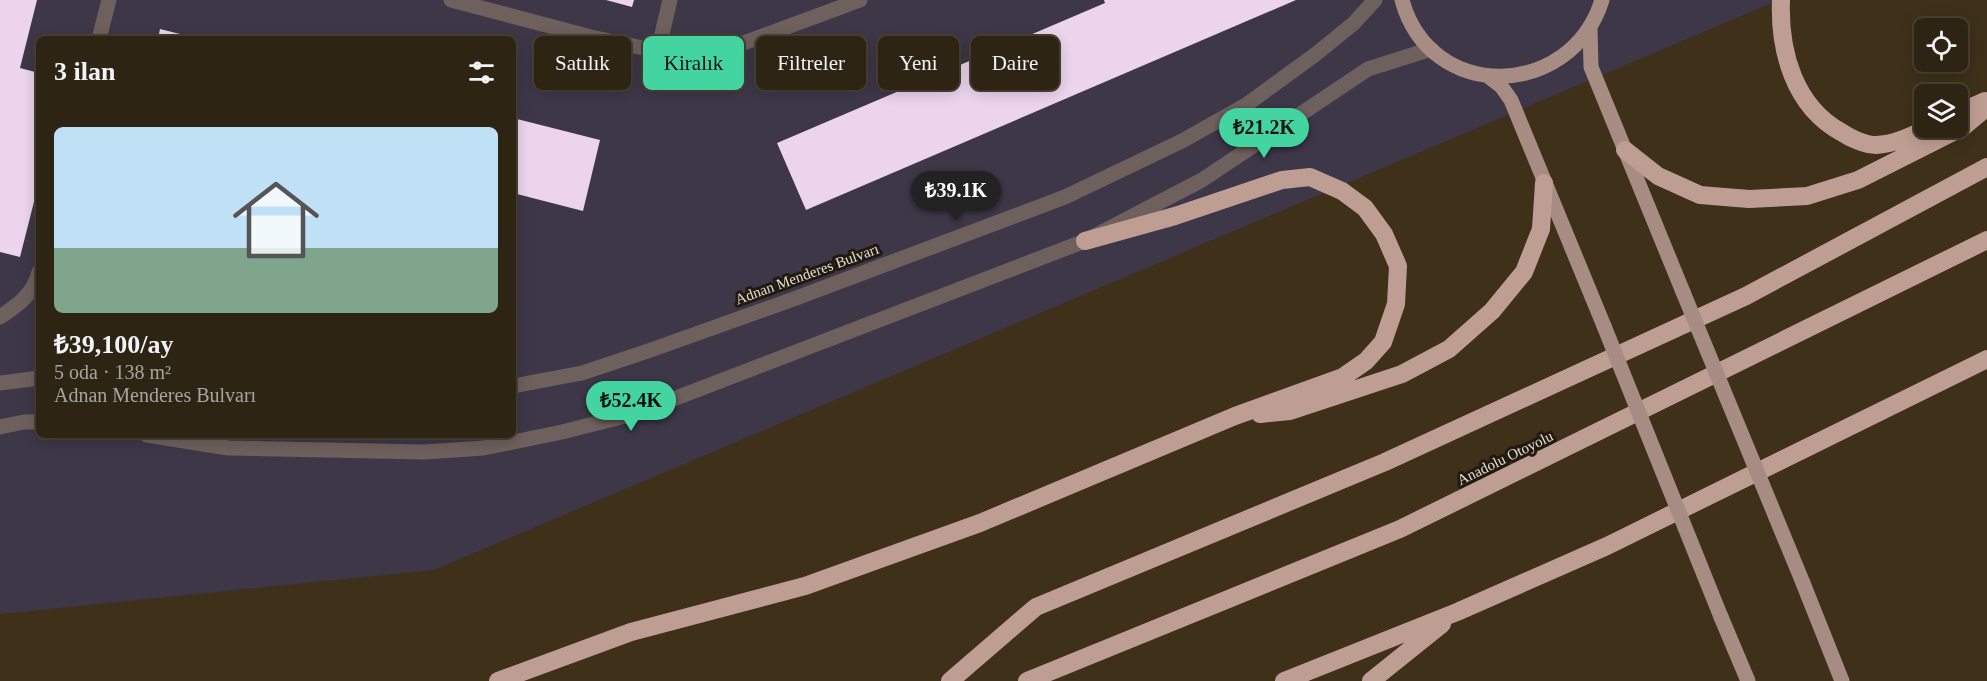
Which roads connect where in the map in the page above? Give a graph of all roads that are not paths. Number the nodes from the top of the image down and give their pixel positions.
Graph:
1 (109, 0) edge
2 (451, 0) edge
3 (670, 0) edge
4 (860, 0) edge
5 (1375, 0) edge
6 (1402, 0) edge
7 (1781, 0) edge
8 (1603, 3) edge
9 (1590, 28) junction
10 (100, 36) edge
11 (662, 36) edge
12 (744, 43) edge
13 (643, 48) edge
14 (1431, 49) junction
15 (1488, 76) junction
16 (1987, 100) edge
17 (1987, 107) edge
18 (1968, 109) edge
19 (1914, 135) edge
20 (1625, 150) junction
21 (1987, 166) edge
22 (1544, 183) junction
23 (1987, 240) edge
24 (1085, 241) junction
25 (36, 282) edge
26 (0, 317) edge
27 (1987, 359) edge
28 (36, 378) edge
29 (0, 383) edge
30 (516, 385) edge
31 (1235, 416) junction
32 (36, 422) edge
33 (0, 427) edge
34 (166, 438) edge
35 (1457, 612) junction
36 (498, 681) edge
37 (950, 681) edge
38 (1027, 681) edge
39 (1284, 681) edge
40 (1371, 681) edge
41 (1748, 681) edge
42 (1842, 681) edge

1 - 10 street
2 - 13 street
3 - 11 street
4 - 12 street
5 - 30 street, Adnan Menderes Bulvarı
6 - 14 main road
7 - 19 highway
8 - 9 main road
9 - 15 main road
9 - 20 main road
14 - 15 main road
14 - 24 street
15 - 22 main road
16 - 18 highway
17 - 20 highway
20 - 42 main road, bridge
21 - 37 highway
22 - 31 highway
22 - 41 main road, bridge
23 - 38 highway, Anadolu Otoyolu
24 - 31 highway
24 - 34 street
25 - 26 street
27 - 35 highway
28 - 29 street
31 - 36 highway
32 - 33 street
35 - 39 highway
35 - 40 highway

